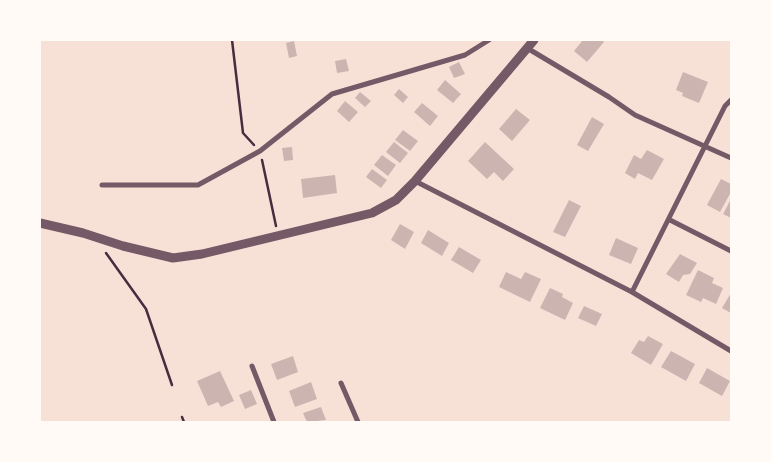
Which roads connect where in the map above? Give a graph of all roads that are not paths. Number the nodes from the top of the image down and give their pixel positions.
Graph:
1 (489, 40) edge
2 (534, 40) edge
3 (527, 48) junction
4 (731, 100) edge
5 (706, 147) junction
6 (731, 158) edge
7 (415, 181) junction
8 (102, 185) dead end
9 (670, 220) junction
10 (40, 223) edge
11 (731, 251) edge
12 (632, 292) junction
13 (731, 351) edge
14 (252, 366) dead end
15 (342, 383) dead end
16 (274, 422) edge
17 (358, 422) edge

1 - 8 street
2 - 3 street
3 - 5 street
3 - 7 street
4 - 5 street
5 - 6 street
5 - 9 street
7 - 10 street
7 - 12 street
9 - 11 street
9 - 12 street
12 - 13 street
14 - 16 street
15 - 17 street

